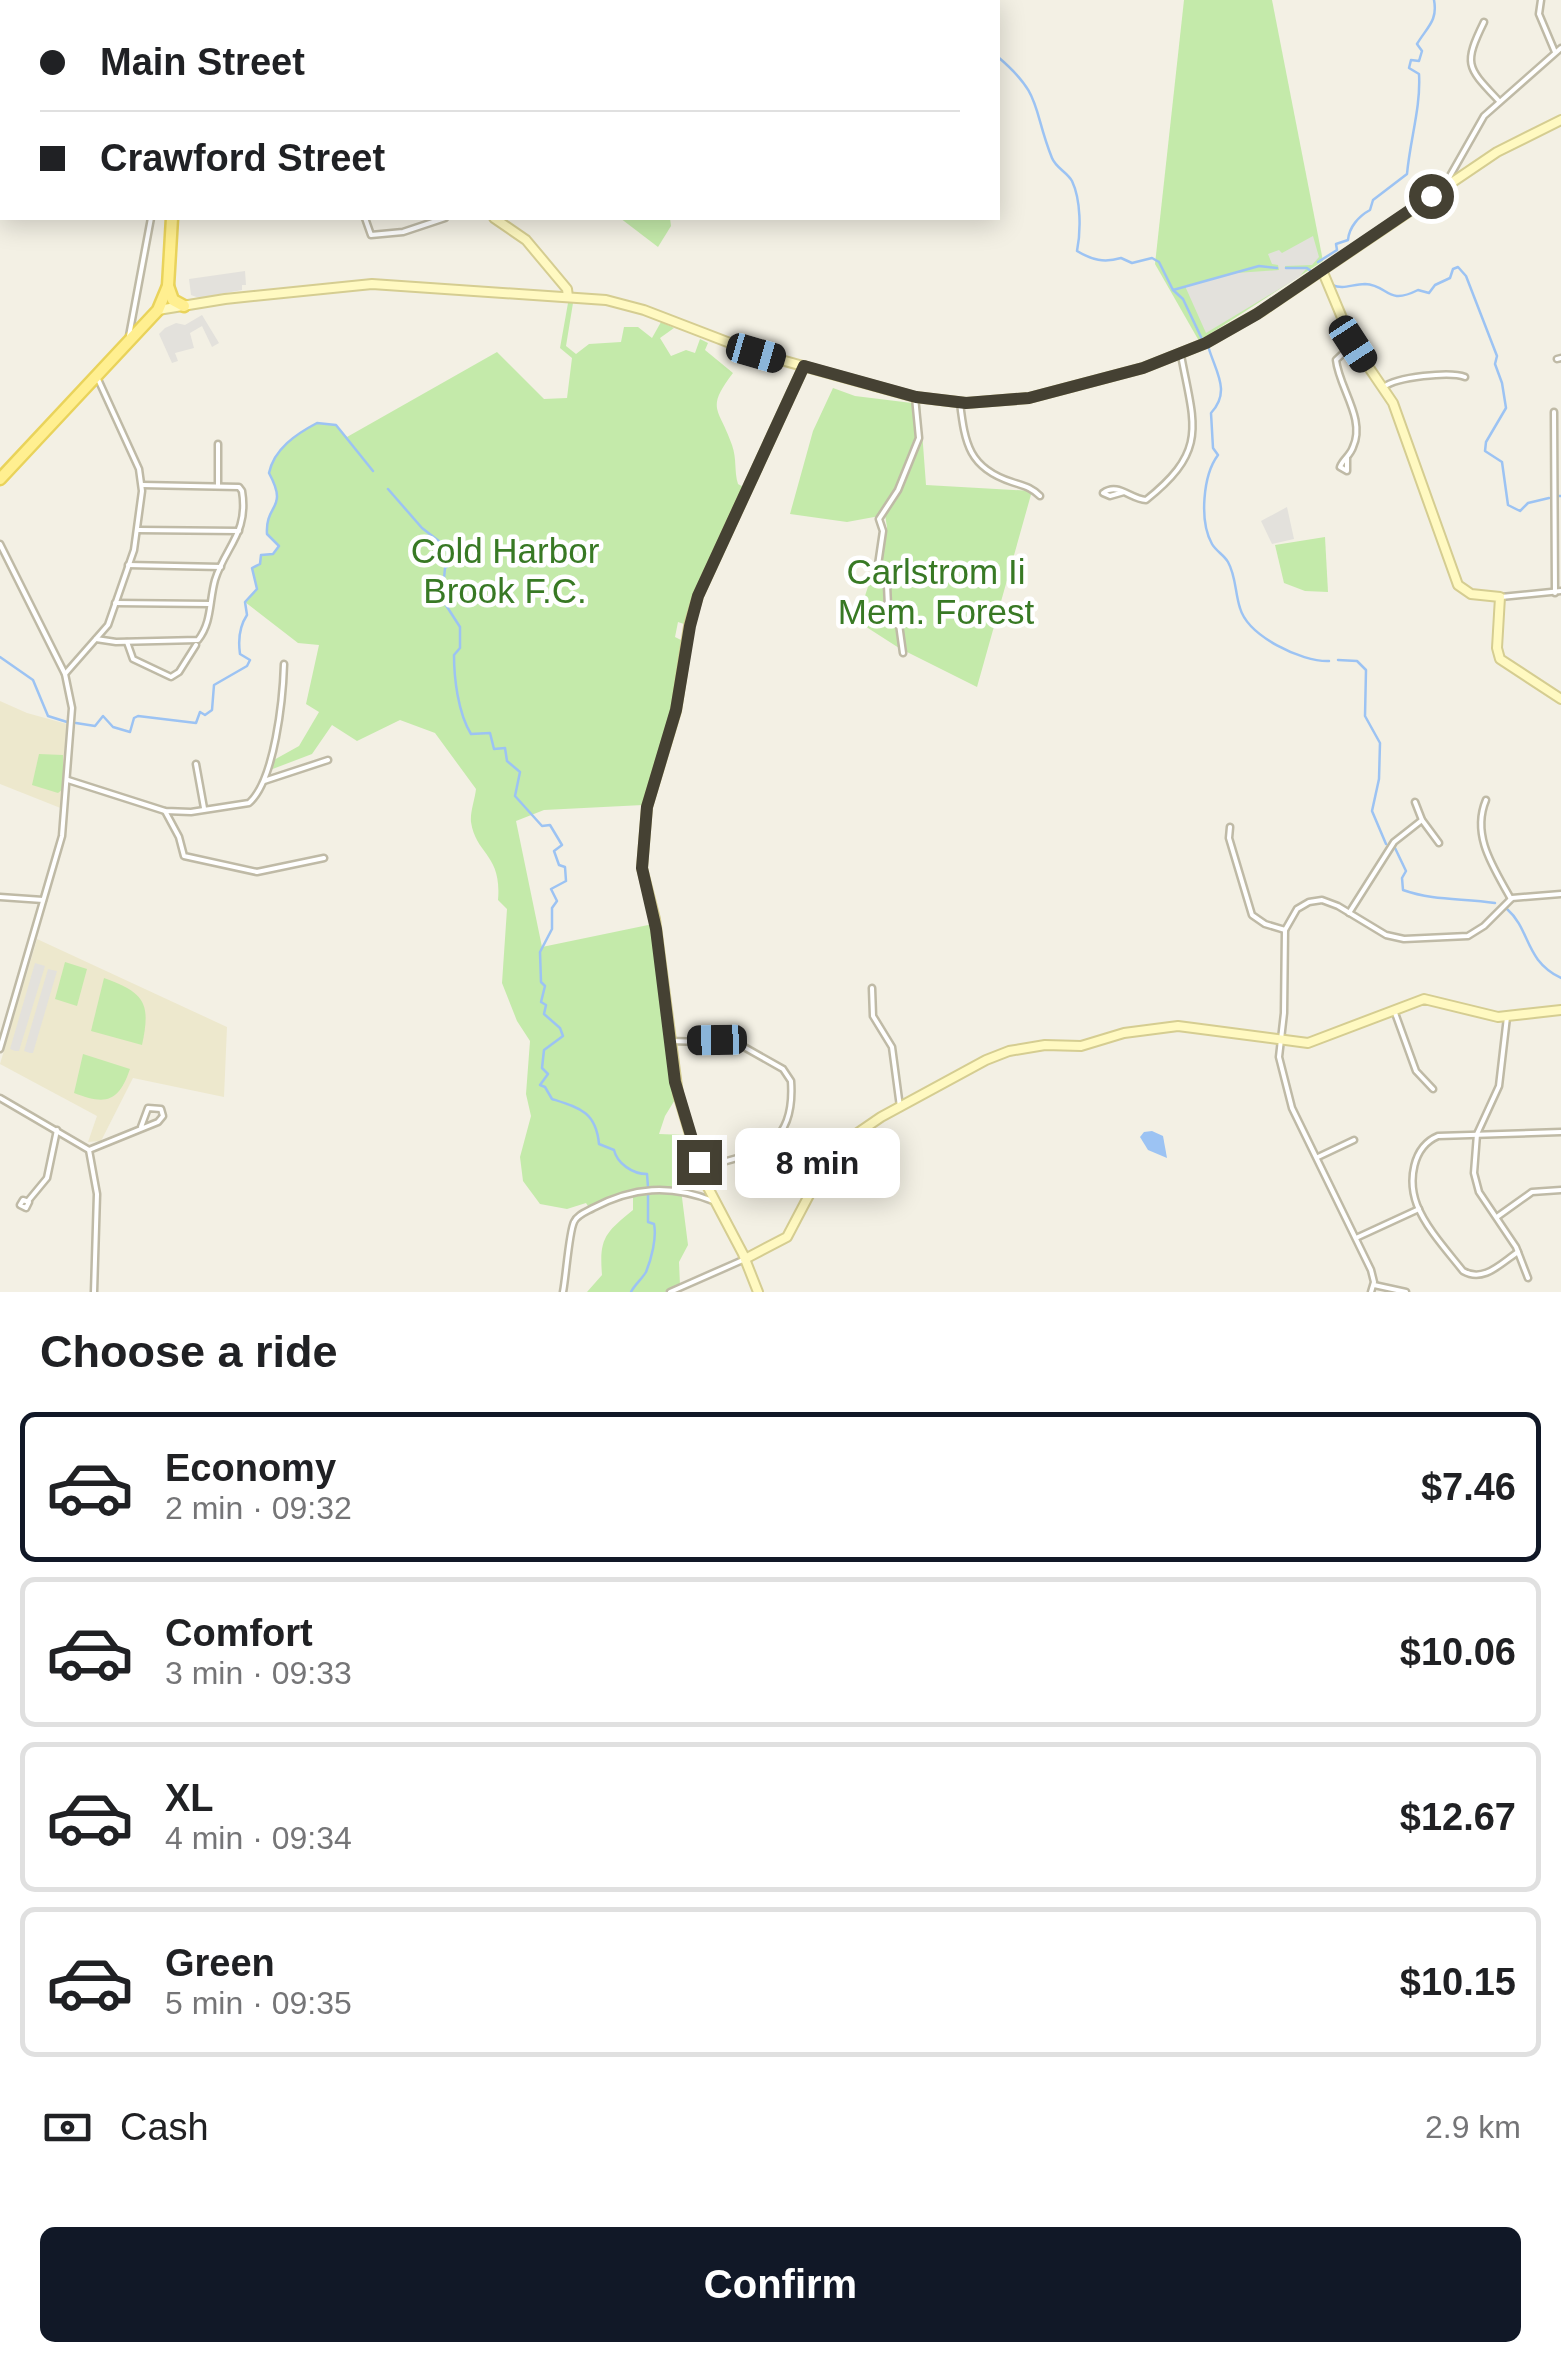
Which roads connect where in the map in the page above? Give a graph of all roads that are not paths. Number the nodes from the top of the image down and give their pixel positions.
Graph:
1 (1541, 0) edge
2 (1484, 22) dead end
3 (1561, 48) edge
4 (1555, 54) junction
5 (1499, 101) junction
6 (1561, 120) edge
7 (1445, 186) junction
8 (150, 220) edge
9 (172, 220) edge
10 (367, 220) edge
11 (440, 220) edge
12 (509, 221) edge
13 (1322, 270) junction
14 (168, 286) junction
15 (568, 297) junction
16 (184, 306) junction
17 (158, 310) junction
18 (129, 344) junction
19 (1353, 344) junction
20 (1180, 354) junction
21 (804, 366) junction
22 (97, 377) junction
23 (1465, 377) dead end
24 (1384, 387) junction
25 (916, 397) junction
26 (960, 402) junction
27 (1554, 412) dead end
28 (218, 444) dead end
29 (1347, 456) dead end
30 (0, 479) edge
31 (142, 485) junction
32 (218, 486) junction
33 (1124, 492) dead end
34 (1040, 496) dead end
35 (137, 530) junction
36 (238, 530) junction
37 (0, 544) edge
38 (128, 566) junction
39 (220, 567) junction
40 (1558, 592) edge
41 (1500, 597) junction
42 (115, 603) junction
43 (210, 604) junction
44 (96, 639) junction
45 (198, 640) junction
46 (128, 642) junction
47 (903, 653) dead end
48 (284, 664) dead end
49 (65, 674) junction
50 (1561, 699) edge
51 (328, 760) dead end
52 (196, 764) dead end
53 (68, 780) junction
54 (264, 781) junction
55 (1486, 800) dead end
56 (1414, 802) dead end
57 (204, 809) junction
58 (164, 811) junction
59 (1422, 820) junction
60 (1230, 827) dead end
61 (1438, 843) dead end
62 (324, 858) dead end
63 (1561, 894) edge
64 (0, 897) edge
65 (1511, 899) junction
66 (44, 900) junction
67 (1349, 913) junction
68 (1285, 930) junction
69 (872, 988) dead end
70 (1394, 1009) junction
71 (1561, 1010) edge
72 (1507, 1017) junction
73 (1276, 1037) junction
74 (670, 1041) junction
75 (0, 1050) edge
76 (1433, 1089) dead end
77 (0, 1098) edge
78 (900, 1108) junction
79 (141, 1127) junction
80 (57, 1130) junction
81 (1561, 1132) edge
82 (1476, 1134) junction
83 (1354, 1140) dead end
84 (89, 1150) junction
85 (1316, 1158) junction
86 (700, 1168) junction
87 (1561, 1190) edge
88 (28, 1201) dead end
89 (713, 1201) junction
90 (1419, 1209) junction
91 (1496, 1217) junction
92 (1356, 1238) junction
93 (1518, 1252) junction
94 (746, 1260) junction
95 (1528, 1278) dead end
96 (1374, 1285) junction
97 (94, 1292) edge
98 (563, 1292) edge
99 (670, 1292) edge
100 (758, 1292) edge
101 (1371, 1292) edge
102 (1406, 1292) edge

1 - 4 street
2 - 5 street
3 - 4 street
4 - 5 street
5 - 7 street
6 - 7 street
7 - 13 street
8 - 18 street
9 - 14 main road
10 - 11 street
12 - 15 street
13 - 19 street
13 - 20 street
14 - 16 main road
14 - 17 main road
15 - 16 street
15 - 21 street
16 - 17 street
17 - 18 main road
18 - 22 main road
19 - 24 street
19 - 29 street
20 - 26 street
20 - 33 street
21 - 25 street
21 - 74 street
22 - 30 main road
22 - 31 street
23 - 24 street
24 - 41 street
25 - 26 street
25 - 47 street
26 - 34 street
27 - 40 street
28 - 32 street
31 - 32 street
31 - 35 street
32 - 36 street
35 - 36 street
35 - 38 street
36 - 39 street
37 - 49 street
38 - 39 street
38 - 42 street
39 - 43 street
40 - 41 street
41 - 50 street
42 - 43 street
42 - 44 street
43 - 45 street
44 - 46 street
44 - 49 street
45 - 46 street
45 - 46 street
48 - 54 street
49 - 53 street
51 - 54 street
52 - 57 street
53 - 58 street
53 - 66 street
54 - 57 street
55 - 65 street
56 - 59 street
57 - 58 street
58 - 62 street
59 - 61 street
59 - 67 street
60 - 68 street
63 - 65 street
64 - 66 street
65 - 67 street
66 - 75 street
67 - 68 street
68 - 73 street
69 - 78 street
70 - 72 street
70 - 73 street
70 - 76 street
71 - 72 street
72 - 82 street
73 - 78 street
73 - 85 street
74 - 86 street
74 - 86 street
77 - 80 street
78 - 94 street
79 - 79 street
79 - 84 street
80 - 84 street
80 - 88 street
81 - 82 street
82 - 90 street
82 - 91 street
83 - 85 street
84 - 97 street
85 - 92 street
86 - 89 street
87 - 91 street
89 - 94 street
89 - 98 street
90 - 92 street
90 - 93 street
91 - 93 street
92 - 96 street
93 - 95 street
94 - 99 street
94 - 100 street
96 - 101 street
96 - 102 street

